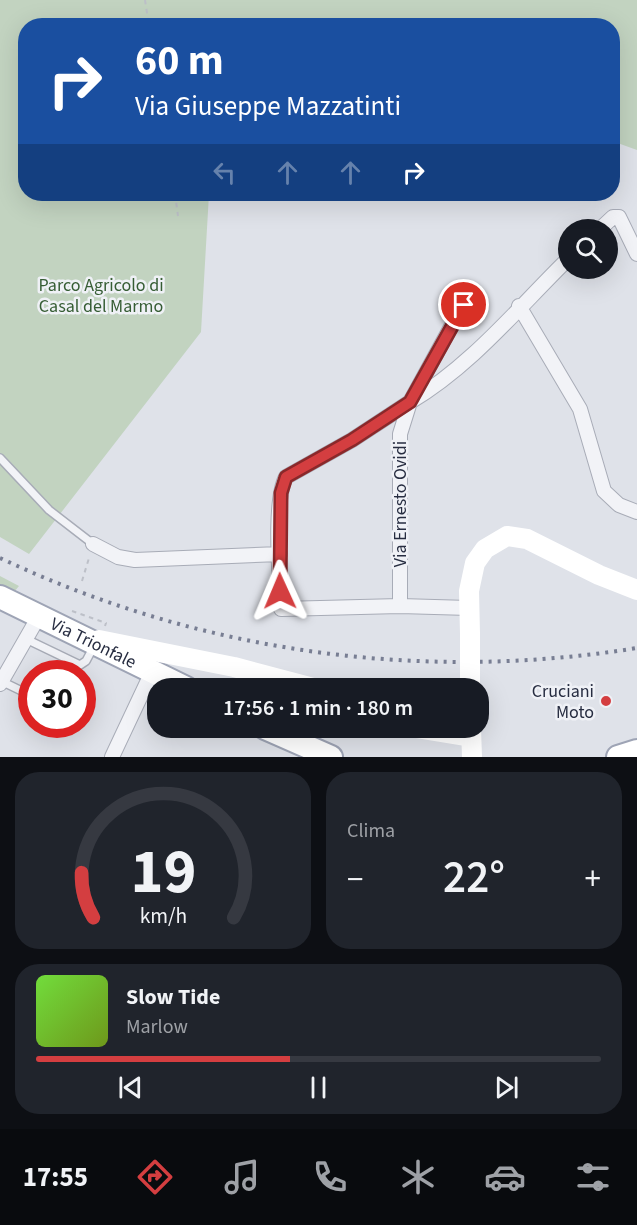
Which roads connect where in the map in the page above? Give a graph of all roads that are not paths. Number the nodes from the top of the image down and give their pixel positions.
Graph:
1 (618, 220) edge
2 (637, 254) edge
3 (558, 269) edge
4 (464, 305) dead end
5 (519, 306) junction
6 (410, 402) junction
7 (0, 458) edge
8 (637, 512) edge
9 (93, 544) joint
10 (279, 554) junction
11 (637, 590) edge
12 (0, 597) edge
13 (400, 606) junction
14 (469, 608) junction
15 (39, 616) junction
16 (26, 639) junction
17 (88, 640) junction
18 (152, 672) junction
19 (165, 678) edge
20 (275, 678) edge
21 (470, 678) edge
22 (0, 681) edge
23 (18, 689) edge
24 (279, 738) edge
25 (289, 738) edge
26 (471, 738) edge
27 (637, 751) edge
28 (112, 757) edge
29 (296, 757) edge
30 (331, 757) edge
31 (472, 757) edge
32 (618, 757) edge

1 - 2 street
3 - 5 street
4 - 6 street, Via Ernesto Ovidi
5 - 6 street
5 - 8 street
6 - 10 street
6 - 13 street, Via Ernesto Ovidi
7 - 9 lane
9 - 10 street
10 - 13 street
11 - 14 main road
12 - 15 main road, Via Trionfale
13 - 14 street
14 - 21 main road, bridge
15 - 16 street
15 - 17 main road, Via Trionfale
16 - 17 lane
16 - 22 street
17 - 18 main road, Via Trionfale
17 - 20 main road
18 - 19 main road, Via Trionfale
18 - 28 street
22 - 23 lane
24 - 29 main road
25 - 30 main road
26 - 31 main road
27 - 32 main road

